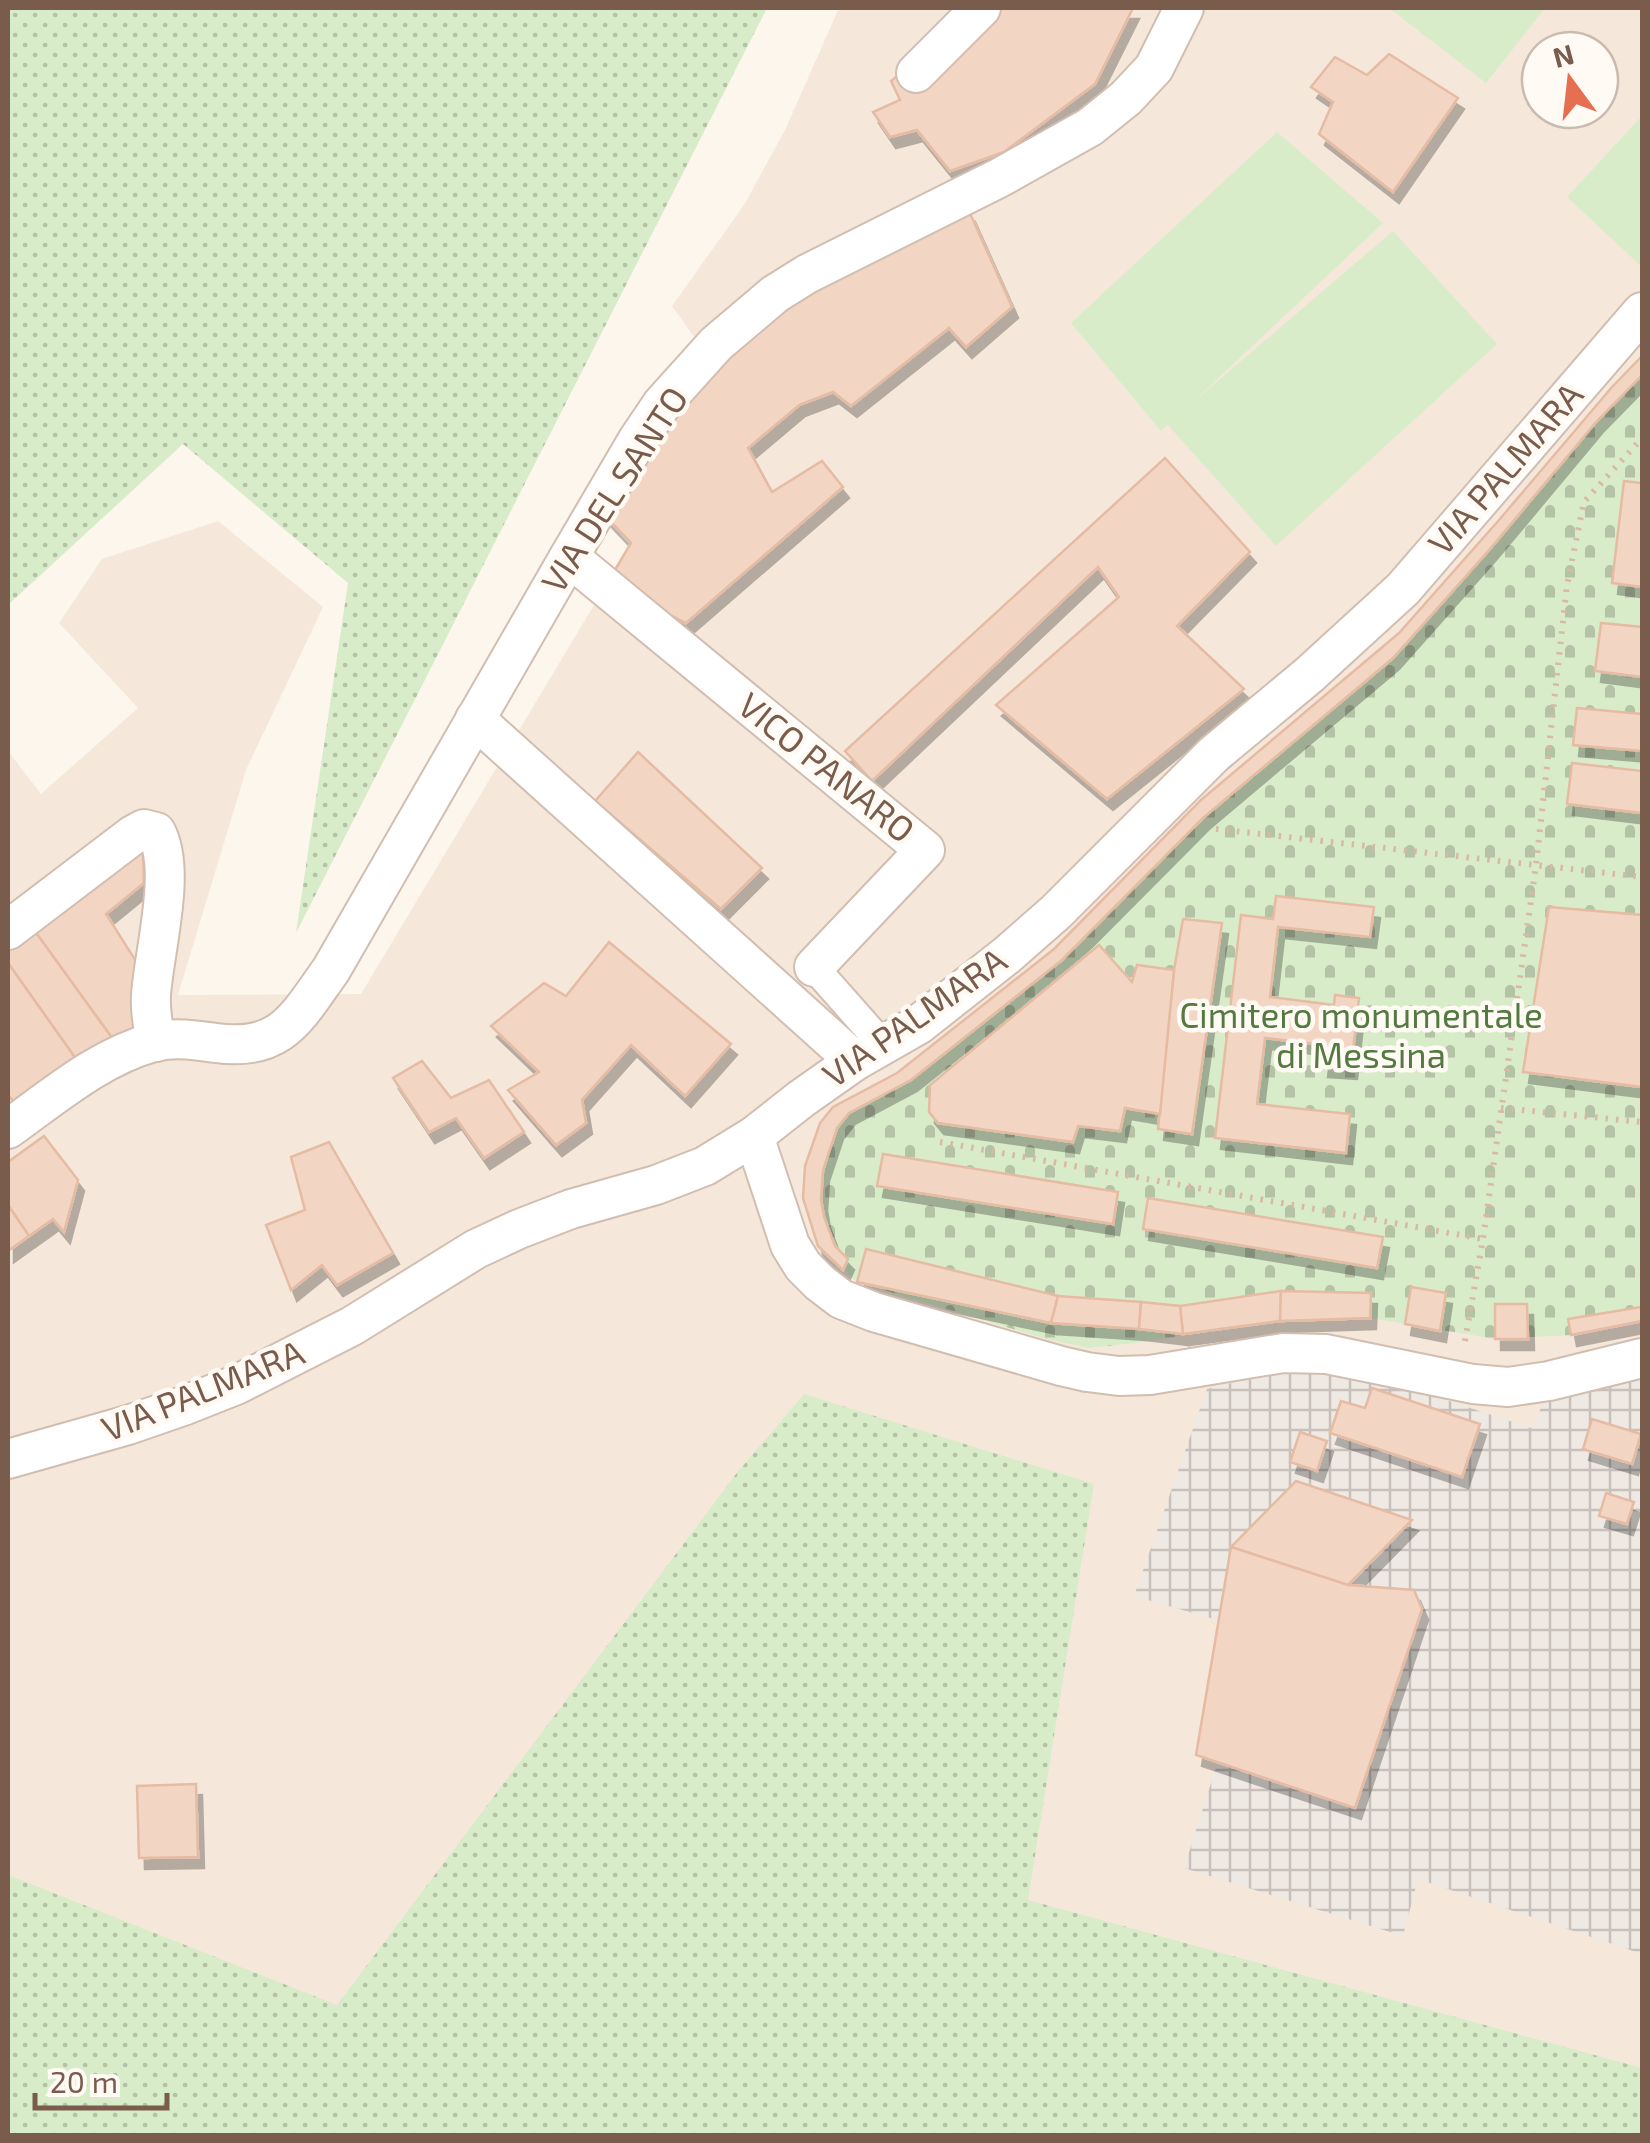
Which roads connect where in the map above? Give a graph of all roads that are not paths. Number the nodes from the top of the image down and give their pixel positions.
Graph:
1 (981, 8) edge
2 (1184, 8) edge
3 (916, 73) dead end
4 (1642, 312) edge
5 (569, 556) junction
6 (476, 718) junction
7 (8, 930) edge
8 (814, 968) joint
9 (156, 1042) junction
10 (868, 1053) junction
11 (8, 1129) edge
12 (754, 1136) junction
13 (1642, 1358) edge
14 (8, 1459) edge

1 - 3 street
2 - 5 street, VIA DEL SANTO
4 - 10 street, VIA PALMARA
5 - 6 street, VIA DEL SANTO
5 - 8 street, VICO PANARO
6 - 9 street, VIA DEL SANTO
6 - 10 street
7 - 9 street
8 - 10 street, VICO PANARO
9 - 11 street
10 - 12 street, VIA PALMARA
12 - 13 street
12 - 14 street, VIA PALMARA

